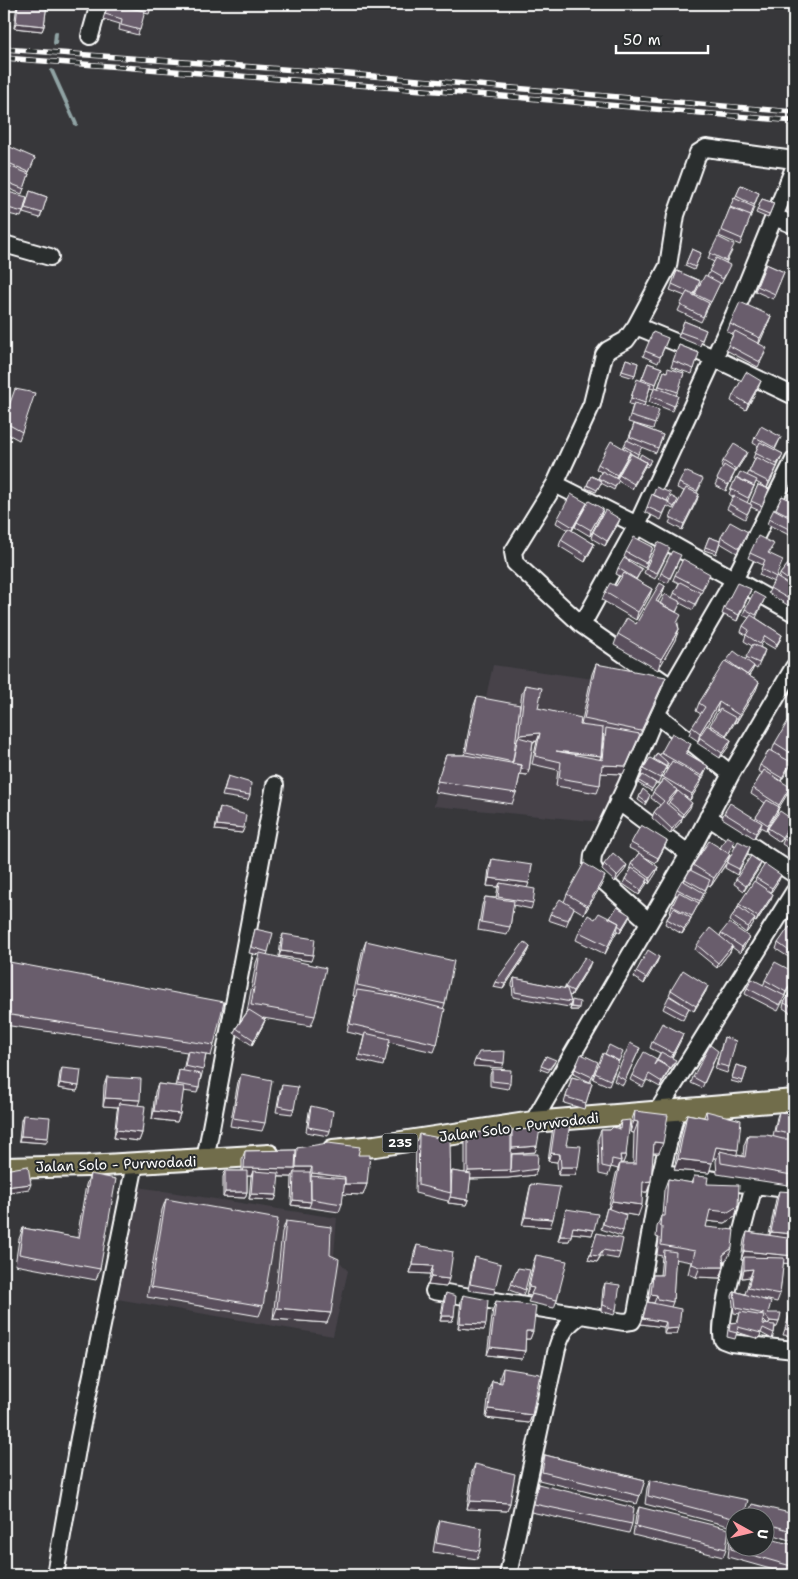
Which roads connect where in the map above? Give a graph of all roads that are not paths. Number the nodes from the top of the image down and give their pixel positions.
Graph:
1 (99, 4) edge
2 (90, 36) dead end
3 (794, 160) edge
4 (794, 168) edge
5 (774, 217) junction
6 (794, 225) edge
7 (4, 244) edge
8 (50, 257) dead end
9 (636, 326) junction
10 (714, 358) junction
11 (794, 396) edge
12 (794, 460) edge
13 (555, 484) junction
14 (637, 525) junction
15 (735, 578) junction
16 (794, 613) edge
17 (582, 625) junction
18 (794, 667) edge
19 (671, 687) junction
20 (656, 714) junction
21 (732, 774) junction
22 (275, 785) dead end
23 (618, 801) junction
24 (708, 817) junction
25 (690, 854) junction
26 (794, 874) edge
27 (794, 892) edge
28 (649, 922) junction
29 (794, 1100) edge
30 (667, 1112) junction
31 (533, 1122) junction
32 (318, 1151) edge
33 (290, 1153) edge
34 (205, 1160) junction
35 (135, 1164) junction
36 (4, 1168) edge
37 (661, 1173) junction
38 (754, 1185) junction
39 (794, 1190) edge
40 (434, 1291) dead end
41 (581, 1315) junction
42 (794, 1350) edge
43 (528, 1484) junction
44 (547, 1488) edge
45 (55, 1575) edge
46 (508, 1575) edge

1 - 2 street
3 - 9 street
4 - 5 street
5 - 6 street
5 - 10 street
7 - 8 street
9 - 10 street
9 - 13 street
10 - 11 street
10 - 14 street
12 - 15 street
13 - 14 street
13 - 17 street
14 - 15 street
14 - 17 street
15 - 16 street
15 - 19 street
17 - 19 street
18 - 21 street
19 - 20 street
20 - 21 street
20 - 23 street
21 - 24 street
22 - 34 street
23 - 25 street
23 - 28 street
24 - 25 street
24 - 26 street
25 - 28 street
27 - 30 street
28 - 31 street
29 - 30 main road, Jalan Solo - Purwodadi / 235
30 - 31 main road, Jalan Solo - Purwodadi / 235
30 - 37 street
31 - 32 main road, Jalan Solo - Purwodadi / 235
33 - 34 main road, Jalan Solo - Purwodadi
34 - 35 main road, Jalan Solo - Purwodadi
35 - 36 main road, Jalan Solo - Purwodadi
35 - 45 street
37 - 38 street
37 - 41 street
38 - 39 street
38 - 42 street
40 - 41 street
41 - 43 street
43 - 44 street
43 - 46 street

